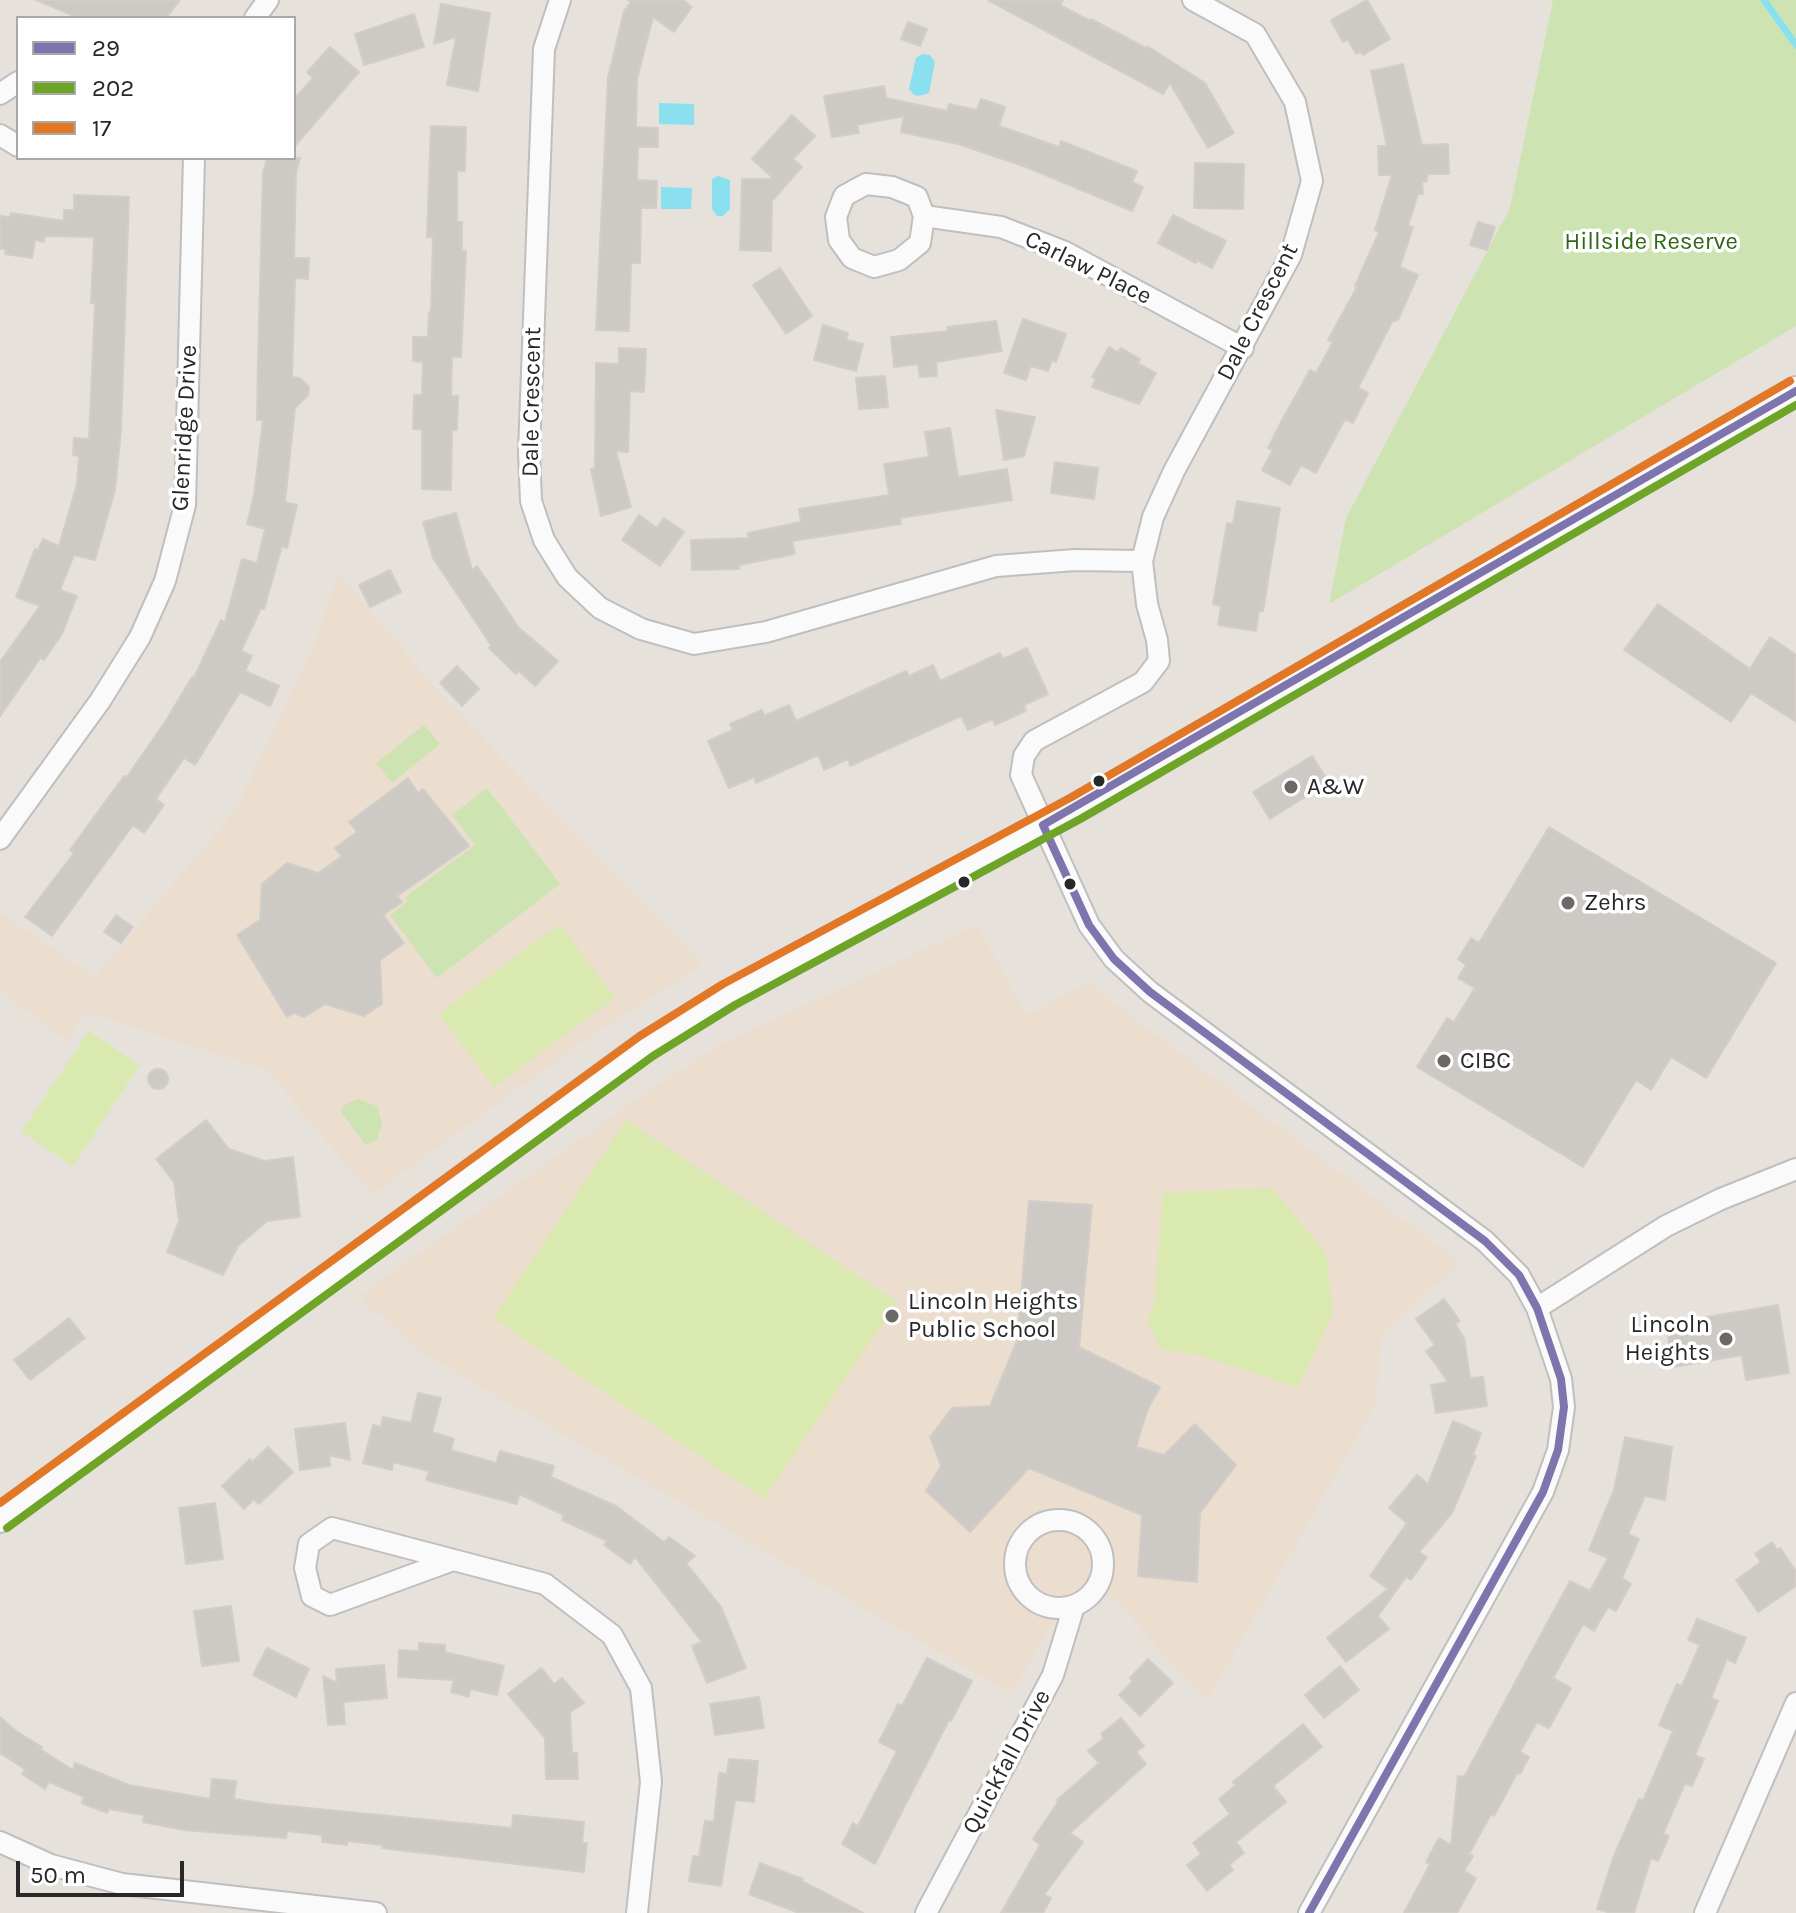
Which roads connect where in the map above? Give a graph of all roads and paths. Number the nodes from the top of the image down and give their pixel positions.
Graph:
1 (560, 0) edge
2 (1193, 0) edge
3 (194, 160) edge
4 (924, 216) junction
5 (1243, 348) junction
6 (1796, 391) edge
7 (1142, 561) junction
8 (1043, 825) junction
9 (0, 839) edge
10 (1796, 1169) edge
11 (1537, 1308) junction
12 (0, 1518) edge
13 (453, 1560) junction
14 (1074, 1606) junction
15 (1796, 1703) edge
16 (0, 1842) edge
17 (351, 1912) edge
18 (376, 1913) edge
19 (637, 1913) edge
20 (926, 1913) edge
21 (1309, 1913) edge
22 (1705, 1913) edge

1 - 7 street, Dale Crescent
2 - 5 street, Dale Crescent
3 - 9 street, Glenridge Drive
4 - 4 street
4 - 5 street, Carlaw Place
5 - 7 street, Dale Crescent
6 - 8 main road
7 - 8 street, Dale Crescent
8 - 11 street, Dale Crescent
8 - 12 main road
10 - 11 street
11 - 21 street, Dale Crescent
13 - 13 street
13 - 19 street
14 - 14 street, Quickfall Drive
14 - 20 street, Quickfall Drive
15 - 22 street
16 - 17 street
17 - 18 street

